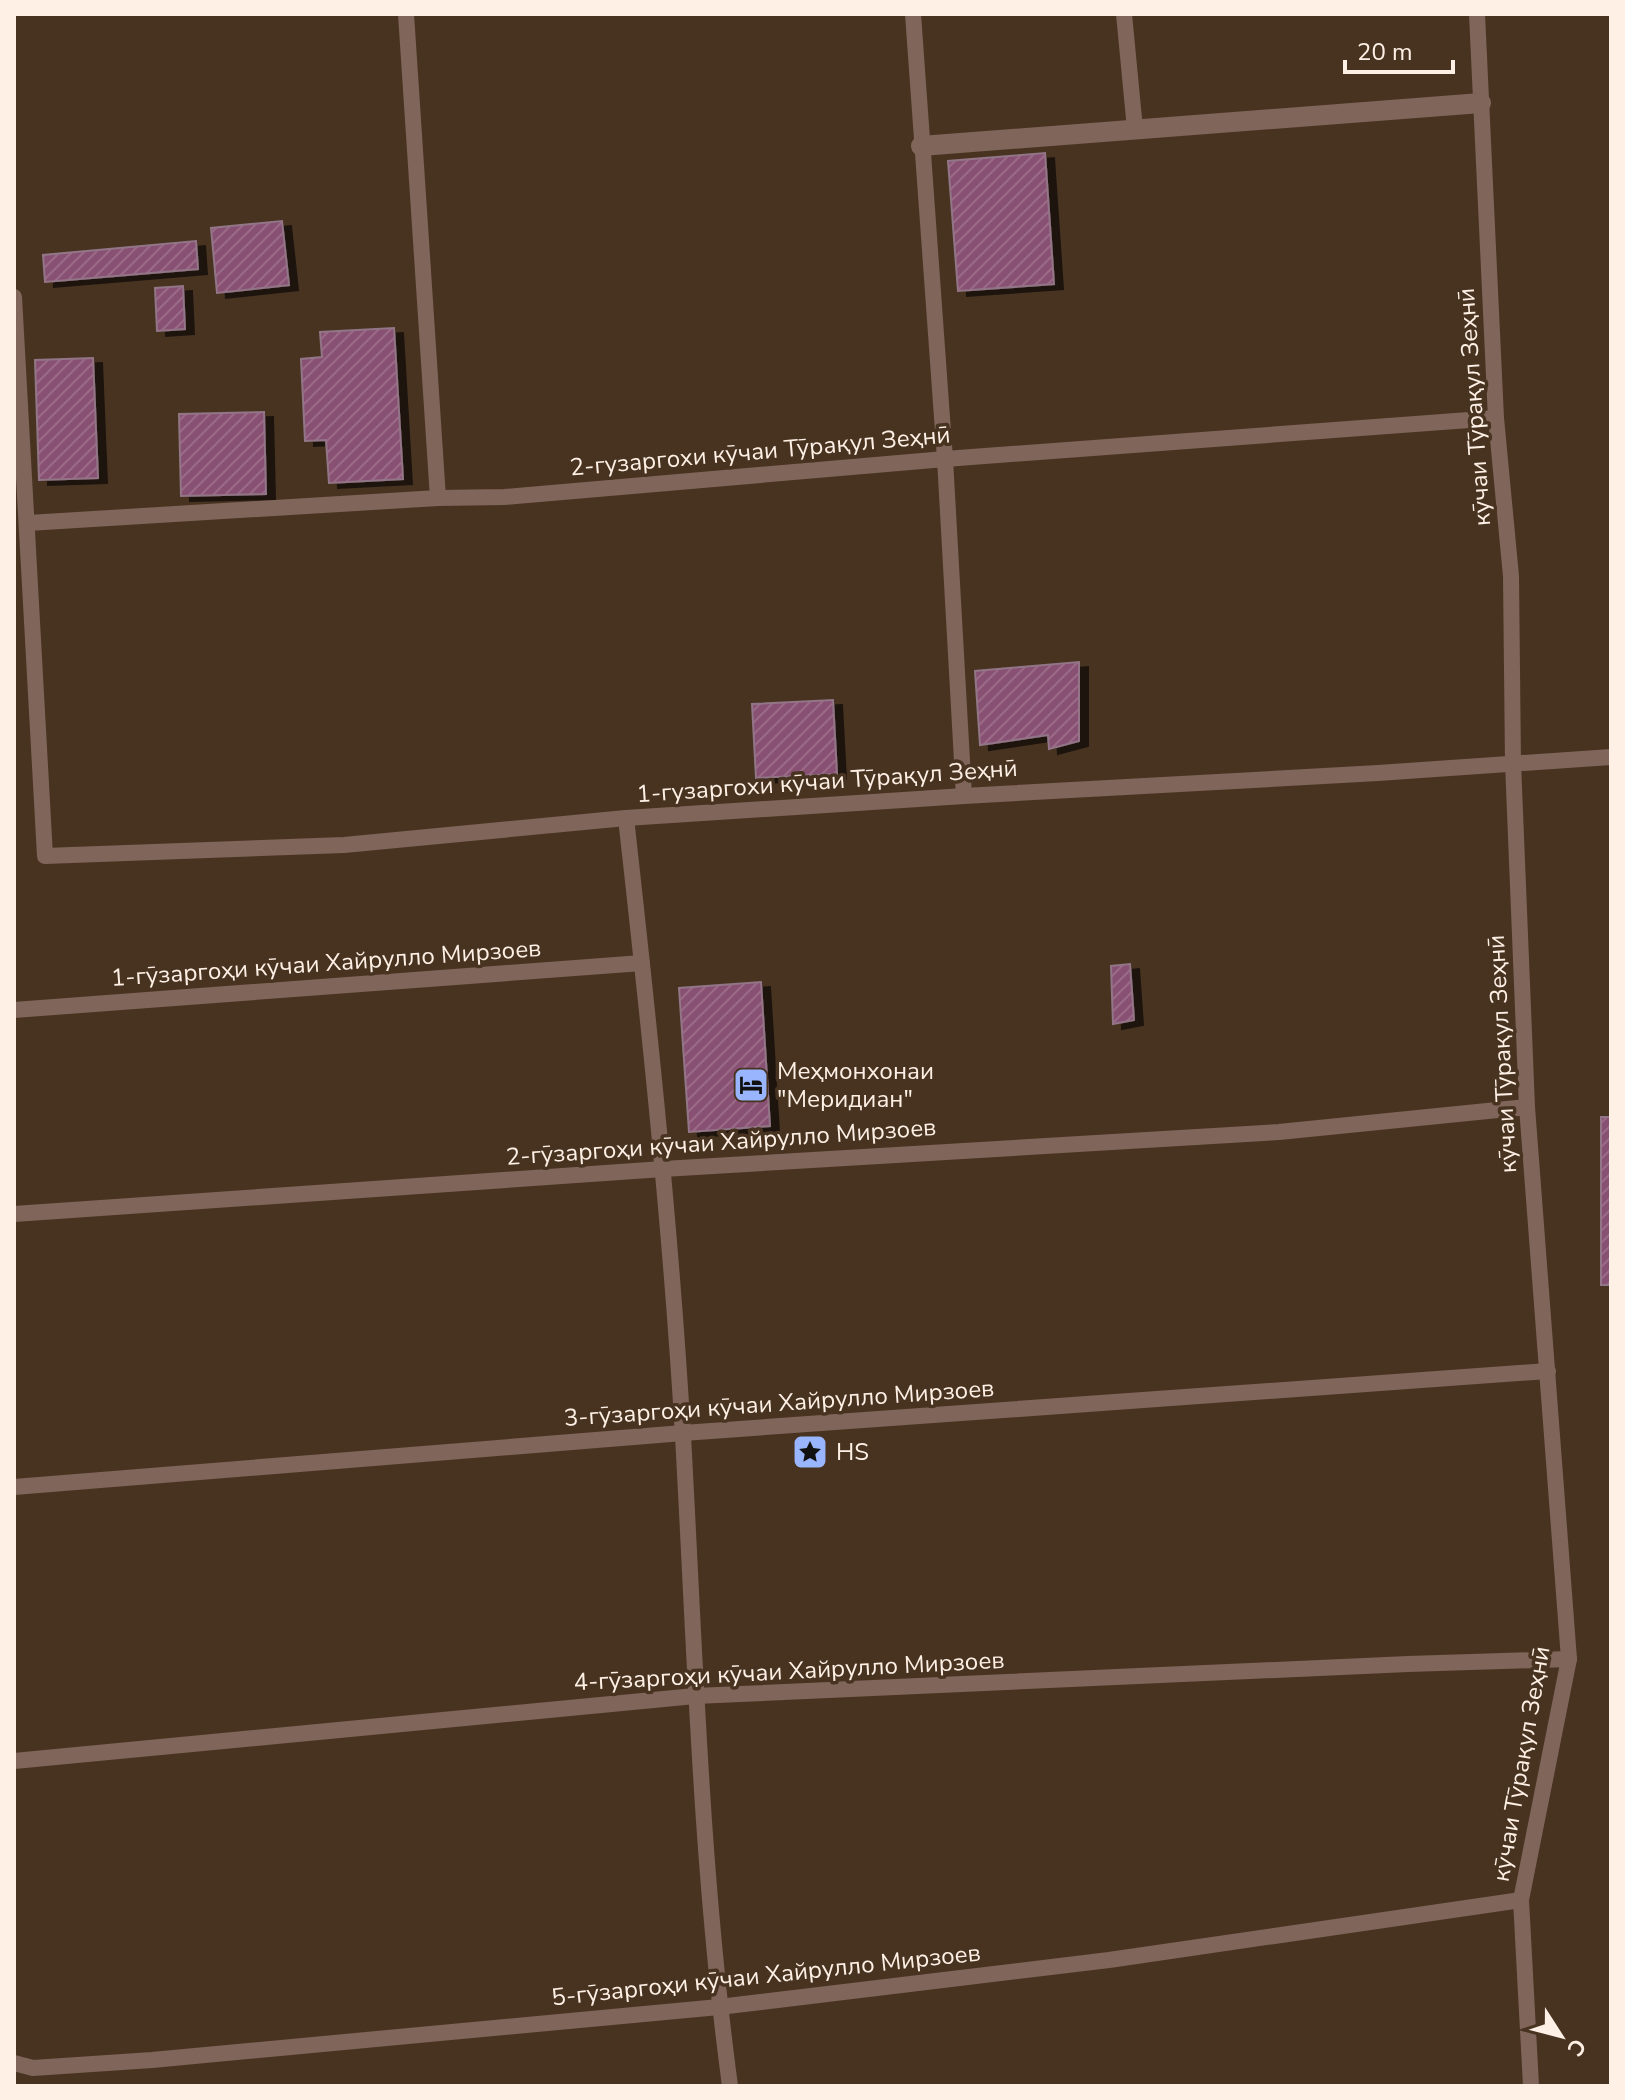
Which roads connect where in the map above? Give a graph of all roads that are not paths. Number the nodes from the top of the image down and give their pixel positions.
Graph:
1 (406, 14) edge
2 (913, 14) edge
3 (1124, 14) edge
4 (1477, 14) edge
5 (1481, 103) junction
6 (1135, 129) junction
7 (921, 146) junction
8 (14, 297) edge
9 (1496, 418) junction
10 (945, 459) junction
11 (438, 498) junction
12 (28, 523) junction
13 (1611, 757) edge
14 (1513, 763) junction
15 (964, 796) junction
16 (626, 818) junction
17 (642, 963) junction
18 (14, 1010) edge
19 (1527, 1107) junction
20 (663, 1169) junction
21 (14, 1214) edge
22 (1548, 1371) junction
23 (683, 1433) junction
24 (14, 1487) edge
25 (1569, 1659) junction
26 (695, 1696) junction
27 (14, 1761) edge
28 (1521, 1900) junction
29 (719, 2007) junction
30 (14, 2063) edge
31 (730, 2086) edge
32 (1531, 2086) edge

1 - 11 lane
2 - 7 lane
3 - 6 lane
4 - 5 lane, кӯчаи Тӯрақул Зеҳнӣ
5 - 6 street
5 - 9 lane, кӯчаи Тӯрақул Зеҳнӣ
6 - 7 street
7 - 10 lane
8 - 12 lane
9 - 10 lane, 2-гузаргохи кӯчаи Тӯрақул Зеҳнӣ
9 - 14 lane, кӯчаи Тӯрақул Зеҳнӣ
10 - 11 lane, 2-гузаргохи кӯчаи Тӯрақул Зеҳнӣ
10 - 15 lane
11 - 12 lane, 2-гузаргохи кӯчаи Тӯрақул Зеҳнӣ
12 - 16 lane, 1-гузаргохи кӯчаи Тӯрақул Зеҳнӣ
13 - 14 lane, 1-гузаргохи кӯчаи Тӯрақул Зеҳнӣ
14 - 15 lane, 1-гузаргохи кӯчаи Тӯрақул Зеҳнӣ
14 - 19 lane, кӯчаи Тӯрақул Зеҳнӣ
15 - 16 lane, 1-гузаргохи кӯчаи Тӯрақул Зеҳнӣ
16 - 17 lane
17 - 18 lane, 1-гӯзаргоҳи кӯчаи Хайрулло Мирзоев
17 - 20 lane
19 - 20 lane, 2-гӯзаргоҳи кӯчаи Хайрулло Мирзоев
19 - 22 lane, кӯчаи Тӯрақул Зеҳнӣ
20 - 21 lane, 2-гӯзаргоҳи кӯчаи Хайрулло Мирзоев
20 - 23 lane
22 - 23 lane, 3-гӯзаргоҳи кӯчаи Хайрулло Мирзоев
22 - 25 lane, кӯчаи Тӯрақул Зеҳнӣ
23 - 24 lane, 3-гӯзаргоҳи кӯчаи Хайрулло Мирзоев
23 - 26 lane
25 - 26 lane, 4-гӯзаргоҳи кӯчаи Хайрулло Мирзоев
25 - 28 lane, кӯчаи Тӯрақул Зеҳнӣ
26 - 27 lane, 4-гӯзаргоҳи кӯчаи Хайрулло Мирзоев
26 - 29 lane
28 - 29 lane, 5-гӯзаргоҳи кӯчаи Хайрулло Мирзоев
28 - 32 lane, кӯчаи Тӯрақул Зеҳнӣ
29 - 30 lane, 5-гӯзаргоҳи кӯчаи Хайрулло Мирзоев
29 - 31 lane

